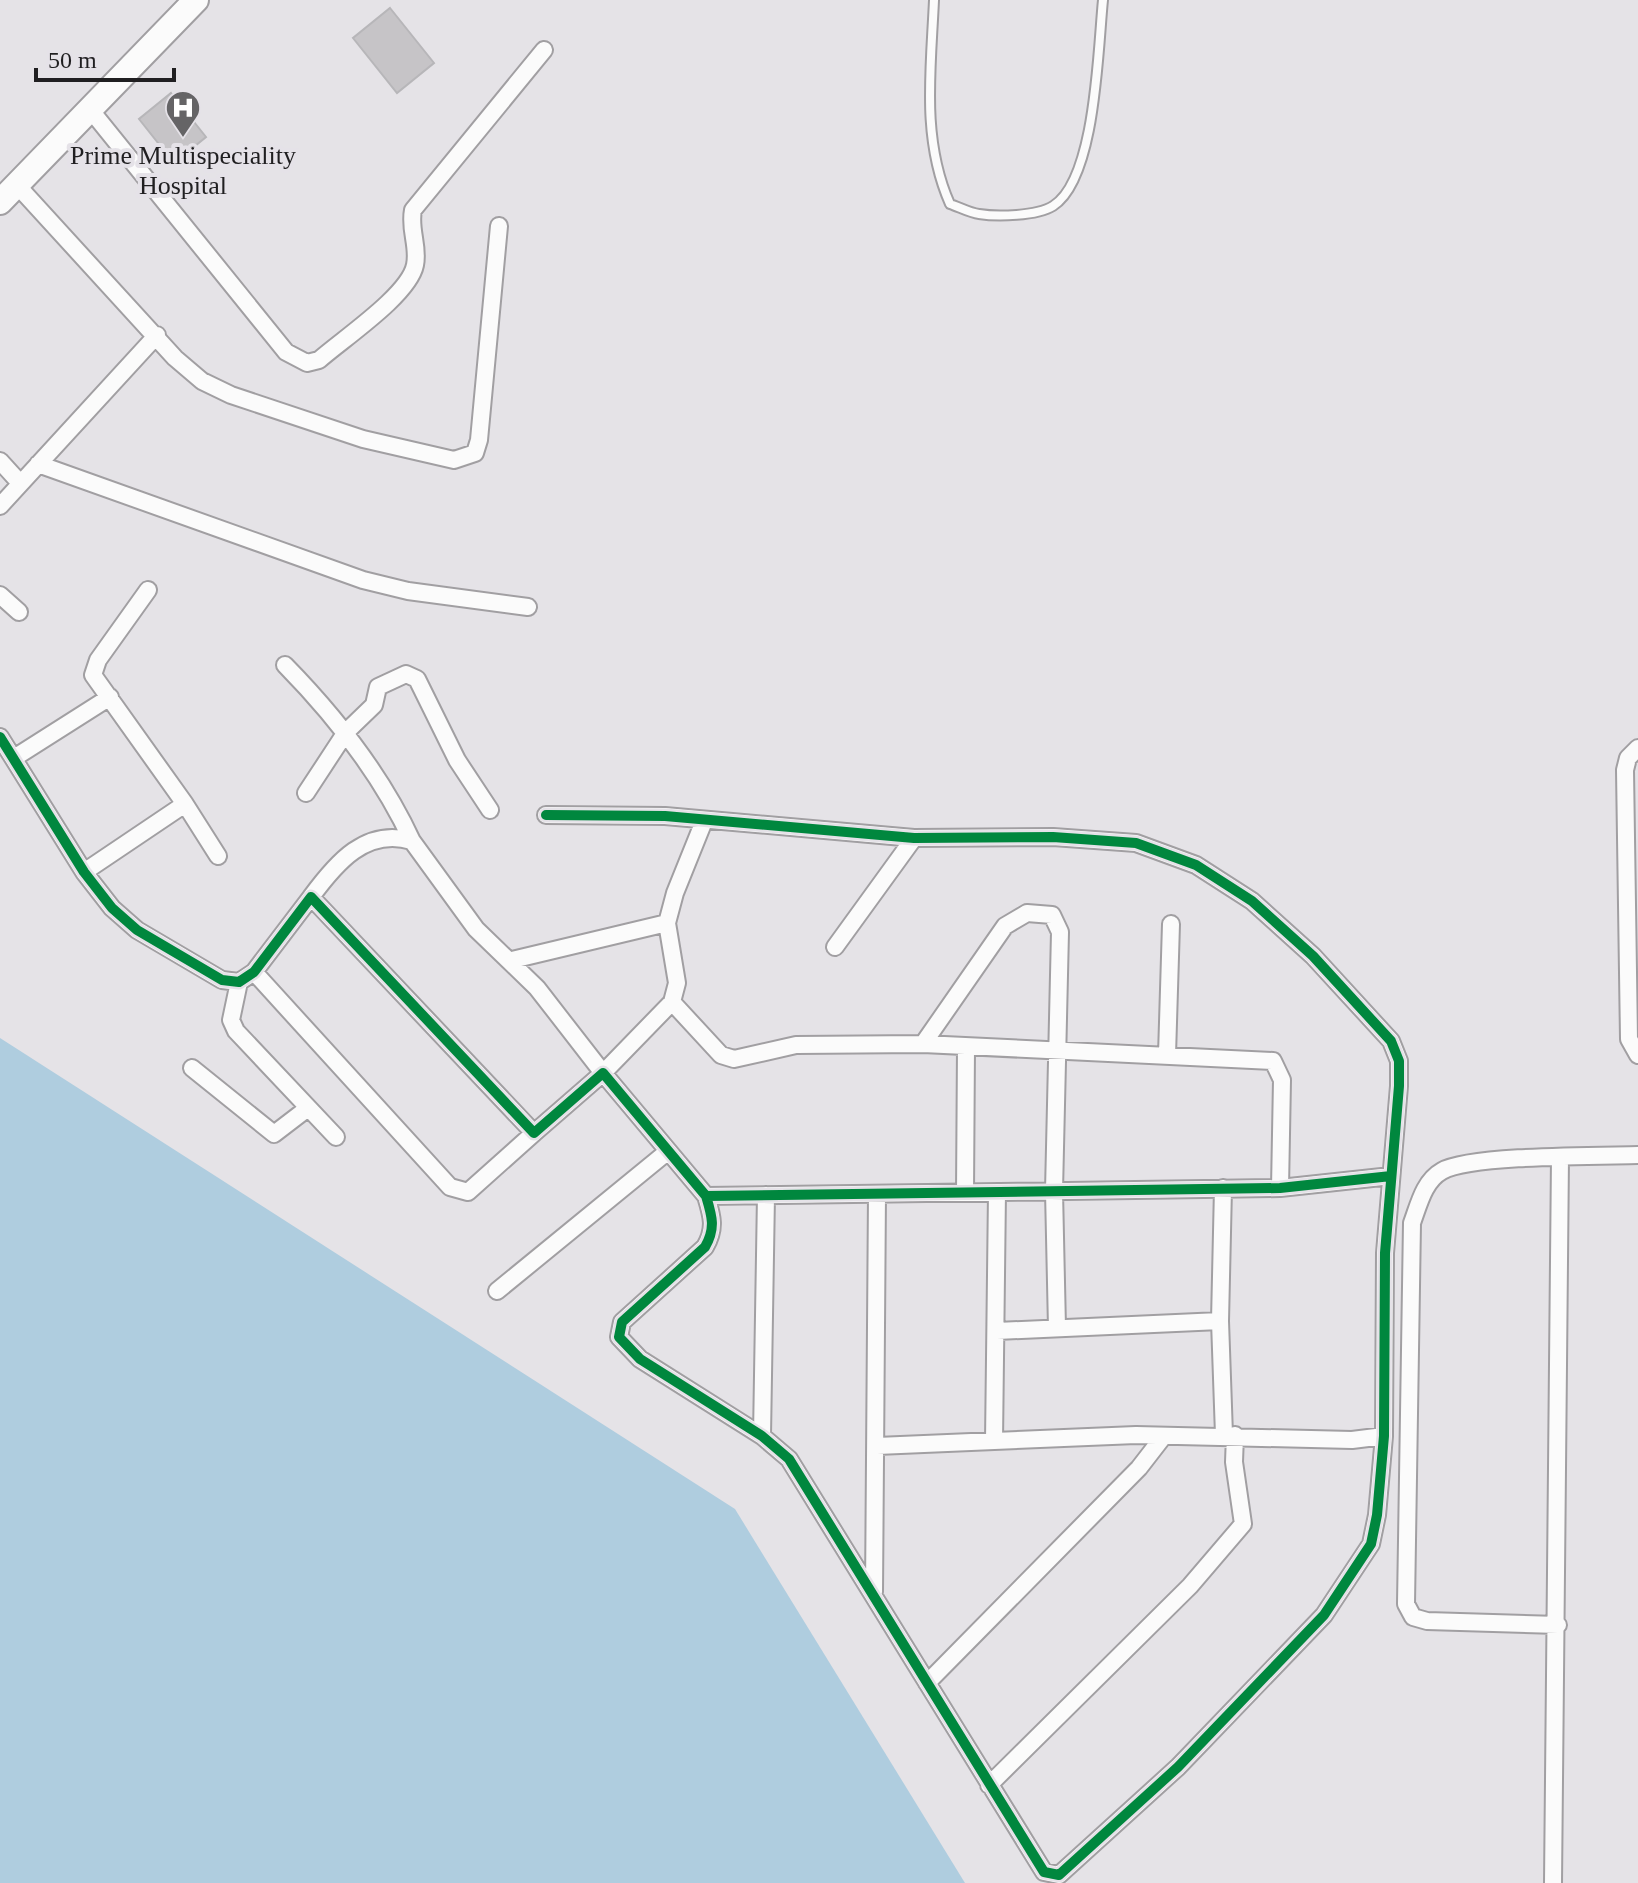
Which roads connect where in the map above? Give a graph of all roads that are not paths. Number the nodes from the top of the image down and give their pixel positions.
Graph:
1 (196, 0) edge
2 (934, 0) edge
3 (1103, 0) edge
4 (544, 50) dead end
5 (89, 108) junction
6 (5, 195) edge
7 (499, 226) dead end
8 (157, 335) junction
9 (0, 461) edge
10 (38, 464) junction
11 (20, 483) junction
12 (0, 506) edge
13 (148, 590) dead end
14 (0, 595) edge
15 (528, 607) dead end
16 (19, 612) dead end
17 (285, 665) dead end
18 (110, 697) junction
19 (346, 732) junction
20 (0, 737) edge
21 (1638, 748) edge
22 (14, 758) junction
23 (306, 793) dead end
24 (185, 804) junction
25 (490, 810) dead end
26 (546, 815) dead end
27 (704, 821) junction
28 (914, 838) junction
29 (412, 841) junction
30 (218, 856) dead end
31 (84, 872) junction
32 (311, 897) junction
33 (667, 923) junction
34 (1171, 924) dead end
35 (835, 947) dead end
36 (512, 960) junction
37 (254, 972) junction
38 (239, 982) junction
39 (672, 1002) junction
40 (923, 1044) junction
41 (966, 1048) junction
42 (1056, 1049) junction
43 (1167, 1055) junction
44 (1638, 1055) edge
45 (192, 1068) dead end
46 (603, 1073) junction
47 (308, 1108) junction
48 (534, 1133) junction
49 (336, 1137) dead end
50 (667, 1152) junction
51 (1638, 1155) edge
52 (1560, 1157) junction
53 (1391, 1176) junction
54 (1223, 1188) junction
55 (1280, 1188) junction
56 (1054, 1191) junction
57 (965, 1192) junction
58 (997, 1192) junction
59 (877, 1194) junction
60 (766, 1195) junction
61 (706, 1196) junction
62 (497, 1291) dead end
63 (1220, 1321) junction
64 (1057, 1328) junction
65 (997, 1331) junction
66 (1229, 1435) junction
67 (762, 1436) junction
68 (1384, 1436) junction
69 (1163, 1437) junction
70 (994, 1441) junction
71 (877, 1446) junction
72 (874, 1592) junction
73 (1558, 1625) junction
74 (927, 1683) junction
75 (989, 1785) junction
76 (1553, 1883) edge

1 - 5 street
2 - 3 lane
4 - 5 street
5 - 6 street
6 - 8 street
7 - 8 street
8 - 10 street
9 - 11 street
10 - 11 street
10 - 15 street
11 - 12 street
13 - 18 street
14 - 16 street
17 - 19 street
18 - 22 street
18 - 24 street
19 - 23 street
19 - 25 street
19 - 29 street
20 - 22 street
21 - 44 street
22 - 31 street
24 - 30 street
24 - 31 street
26 - 27 street
27 - 28 street
27 - 33 street
28 - 35 street
28 - 53 street
29 - 32 street
29 - 36 street
31 - 38 street
32 - 37 street
32 - 48 street
33 - 36 street
33 - 39 street
34 - 43 street
36 - 46 street
37 - 38 street
37 - 48 street
38 - 47 street
39 - 40 street
39 - 46 street
40 - 41 street
40 - 42 street
41 - 42 street
41 - 57 street
42 - 43 street
42 - 56 street
43 - 55 street
45 - 47 street
46 - 48 street
46 - 50 street
47 - 49 street
50 - 61 street
50 - 62 street
51 - 52 street
52 - 73 street
52 - 73 street
53 - 55 street
53 - 68 street
54 - 55 street
54 - 56 street
54 - 63 street
56 - 58 street
56 - 64 street
57 - 58 street
57 - 59 street
58 - 65 street
59 - 60 street
59 - 71 street
60 - 61 street
60 - 67 street
61 - 67 street
63 - 64 street
63 - 66 street
64 - 65 street
65 - 70 street
66 - 68 street
66 - 69 street
66 - 75 street
67 - 72 street
68 - 75 street
69 - 70 street
69 - 74 street
70 - 71 street
71 - 72 street
72 - 74 street
73 - 76 street
74 - 75 street

